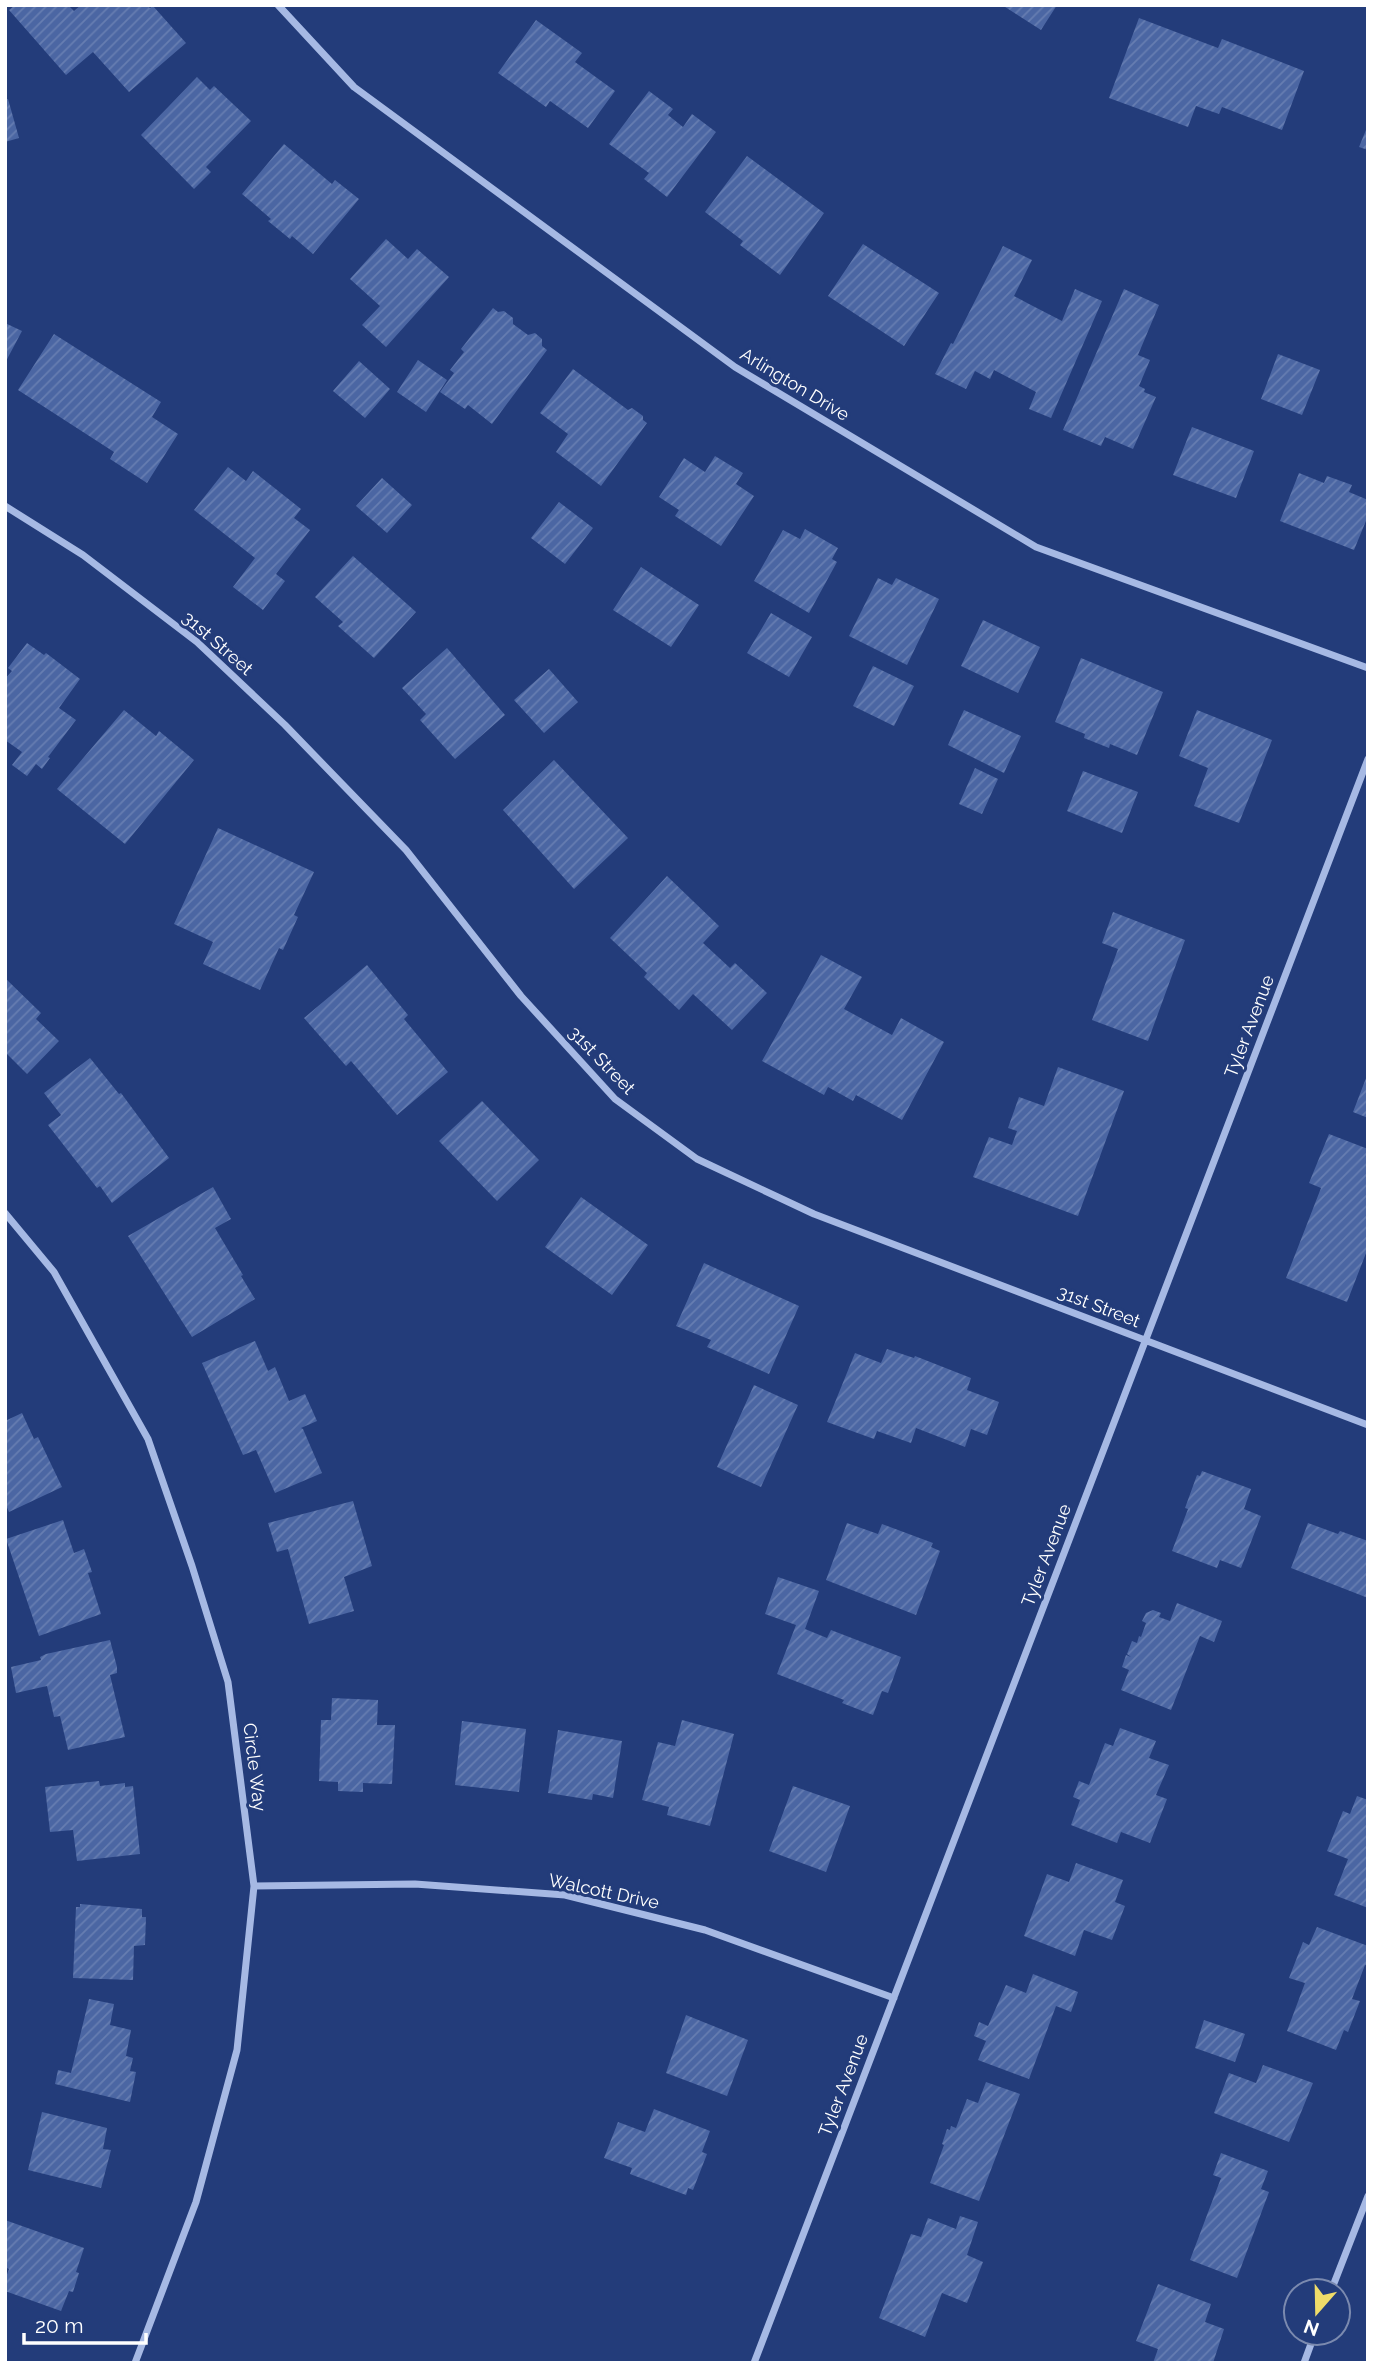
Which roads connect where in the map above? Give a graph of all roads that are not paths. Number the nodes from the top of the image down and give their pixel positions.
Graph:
1 (278, 5) edge
2 (5, 506) edge
3 (1368, 668) edge
4 (1368, 759) edge
5 (5, 1213) edge
6 (1145, 1340) junction
7 (1368, 1425) edge
8 (254, 1886) junction
9 (894, 1998) junction
10 (1368, 2196) edge
11 (1336, 2277) edge
12 (135, 2363) edge
13 (754, 2363) edge

1 - 3 street, Arlington Drive
2 - 6 street, 31st Street
4 - 6 street, Tyler Avenue
5 - 8 street, Circle Way
6 - 7 street, 31st Street
6 - 9 street, Tyler Avenue
8 - 9 street, Walcott Drive
8 - 12 street, Circle Way
9 - 13 street, Tyler Avenue
10 - 11 street

